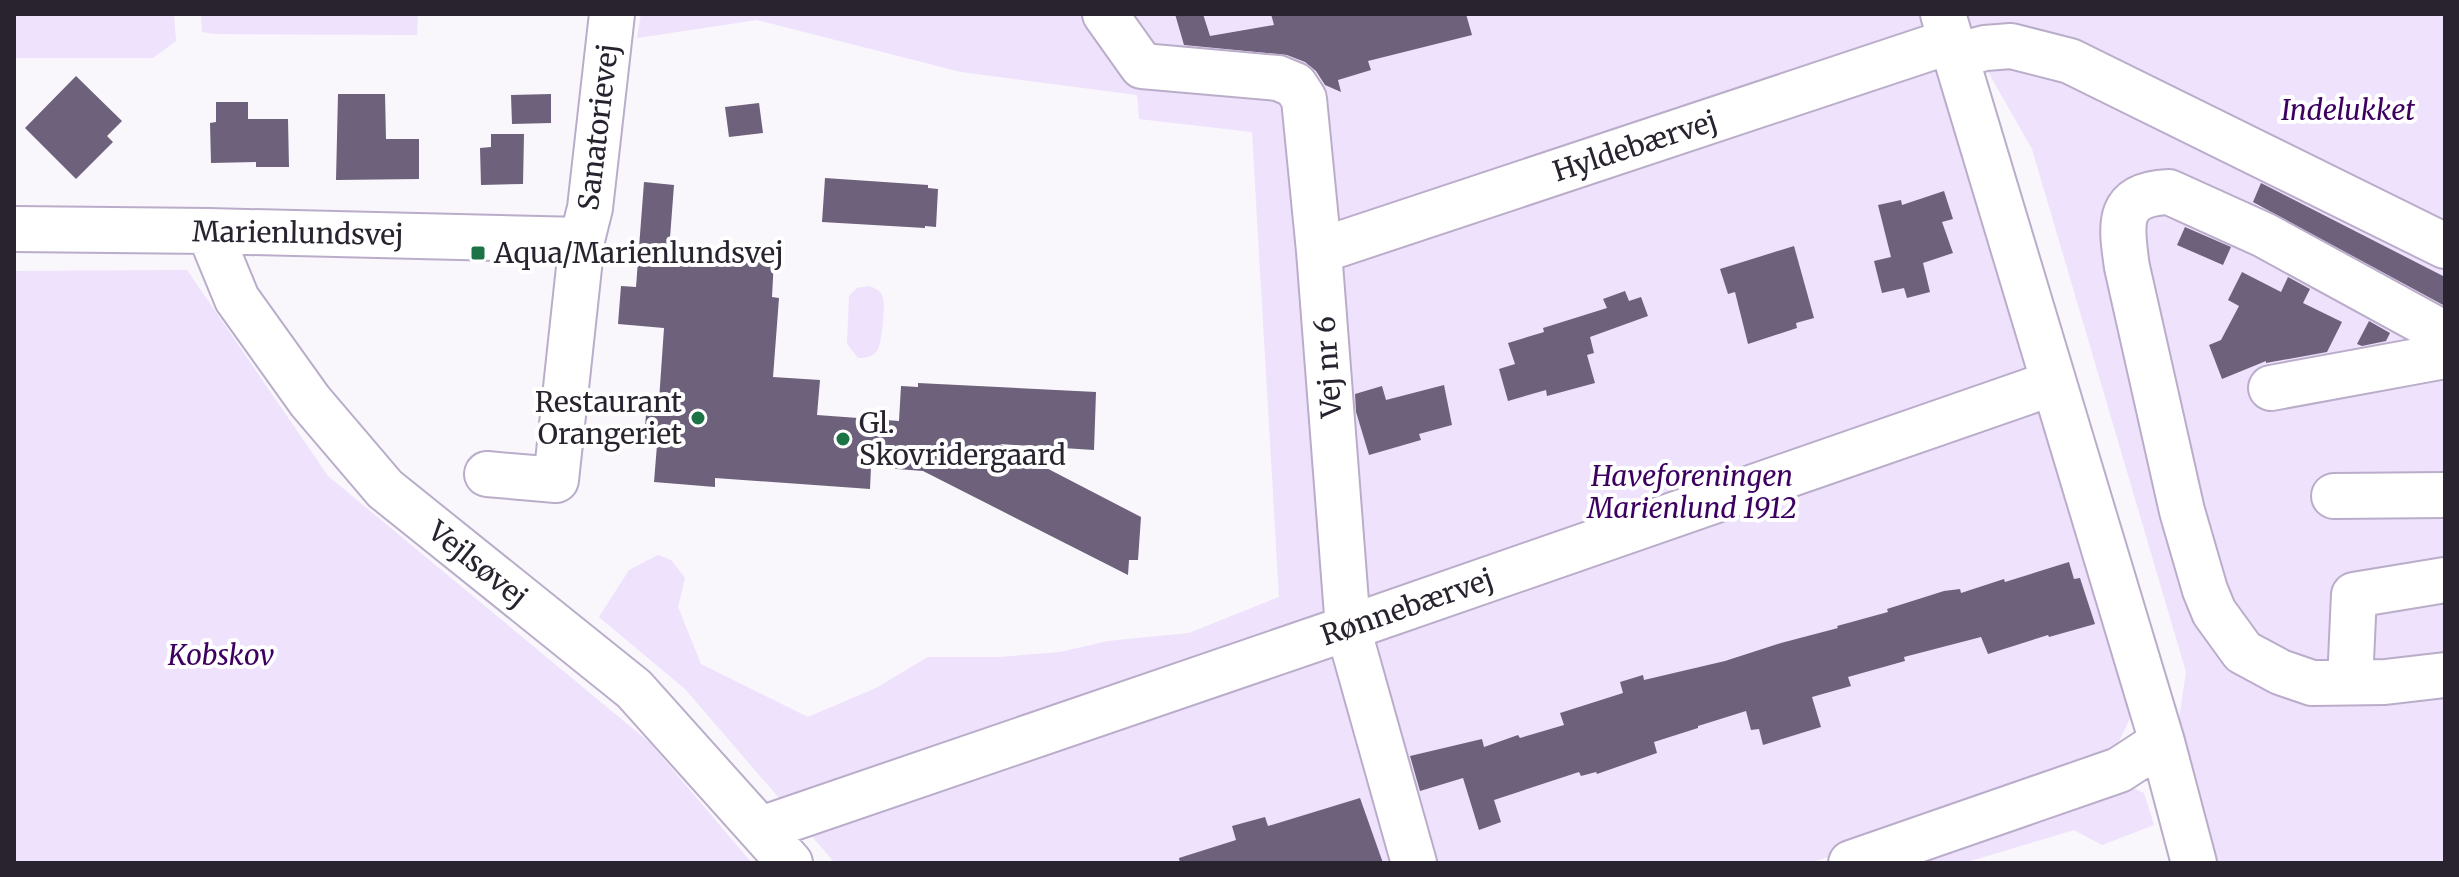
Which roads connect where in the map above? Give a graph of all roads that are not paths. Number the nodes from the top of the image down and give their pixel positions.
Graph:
1 (612, 14) edge
2 (1105, 14) edge
3 (1949, 37) edge
4 (14, 229) edge
5 (209, 231) junction
6 (582, 240) junction
7 (2445, 246) edge
8 (1319, 251) junction
9 (2445, 334) edge
10 (2445, 356) edge
11 (2053, 383) junction
12 (2271, 388) dead end
13 (487, 474) dead end
14 (2445, 495) edge
15 (2334, 496) dead end
16 (2445, 580) edge
17 (1348, 628) junction
18 (2445, 675) edge
19 (2350, 682) junction
20 (2162, 742) junction
21 (761, 829) junction
22 (790, 863) edge
23 (1414, 863) edge
24 (1851, 863) edge
25 (2194, 863) edge

1 - 6 street, Sanatorievej
2 - 8 street, Vej nr 6
3 - 7 street, Hyldebærvej
3 - 8 street, Hyldebærvej
3 - 11 street
4 - 5 street, Marienlundsvej
5 - 6 street, Marienlundsvej
5 - 21 street, Vejlsøvej
6 - 13 street, Sanatorievej
8 - 17 street, Vej nr 6
9 - 19 street
10 - 12 street
11 - 17 street, Rønnebærvej
11 - 20 street
14 - 15 street
16 - 19 street
17 - 21 street, Rønnebærvej
17 - 23 street, Vej nr 6
18 - 19 street
20 - 24 street
20 - 25 street
21 - 22 street, Vejlsøvej

